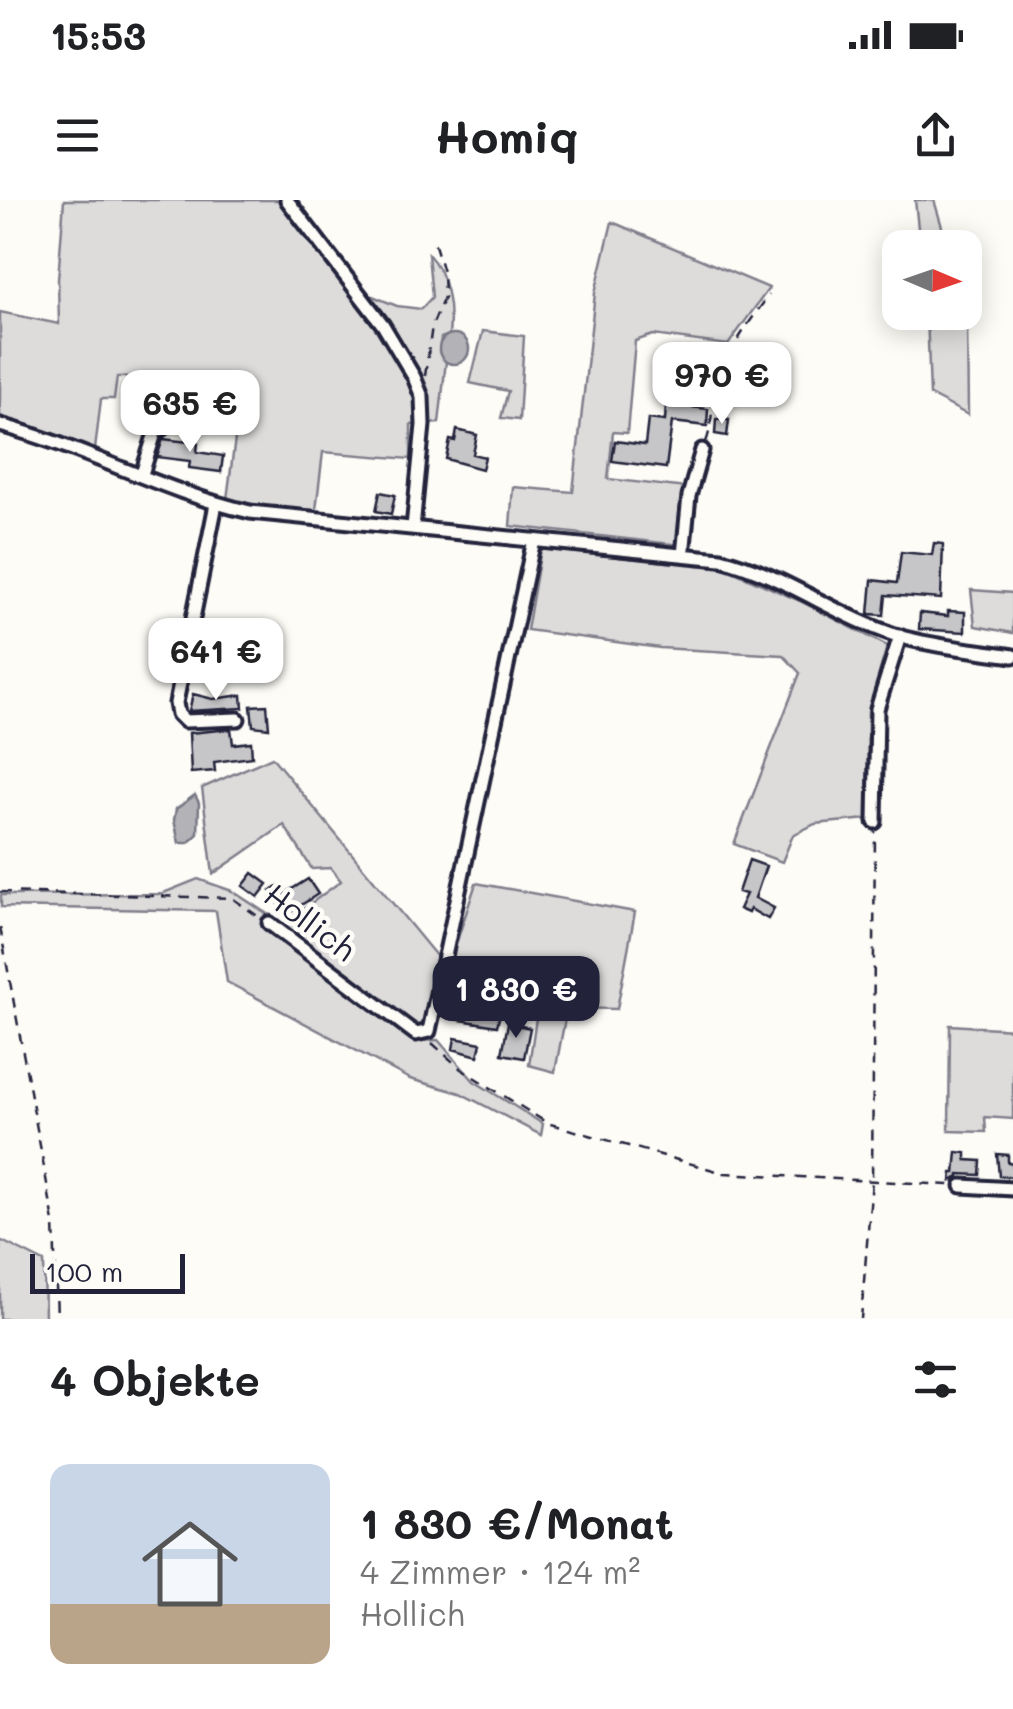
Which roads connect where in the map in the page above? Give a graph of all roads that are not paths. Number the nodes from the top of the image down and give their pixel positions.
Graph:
1 (287, 200) edge
2 (170, 422) dead end
3 (0, 425) edge
4 (702, 450) road end
5 (142, 474) junction
6 (216, 504) junction
7 (413, 528) junction
8 (534, 540) junction
9 (683, 555) junction
10 (900, 636) junction
11 (1013, 656) edge
12 (238, 720) dead end
13 (875, 822) road end
14 (268, 923) road end
15 (962, 1186) road end
16 (1013, 1189) edge

1 - 7 street
2 - 5 street
3 - 5 street
4 - 9 street
5 - 6 street
6 - 7 street
6 - 12 street
7 - 8 street
8 - 9 street
8 - 14 street, Hollich
9 - 10 street
10 - 11 street
10 - 13 street
15 - 16 street

